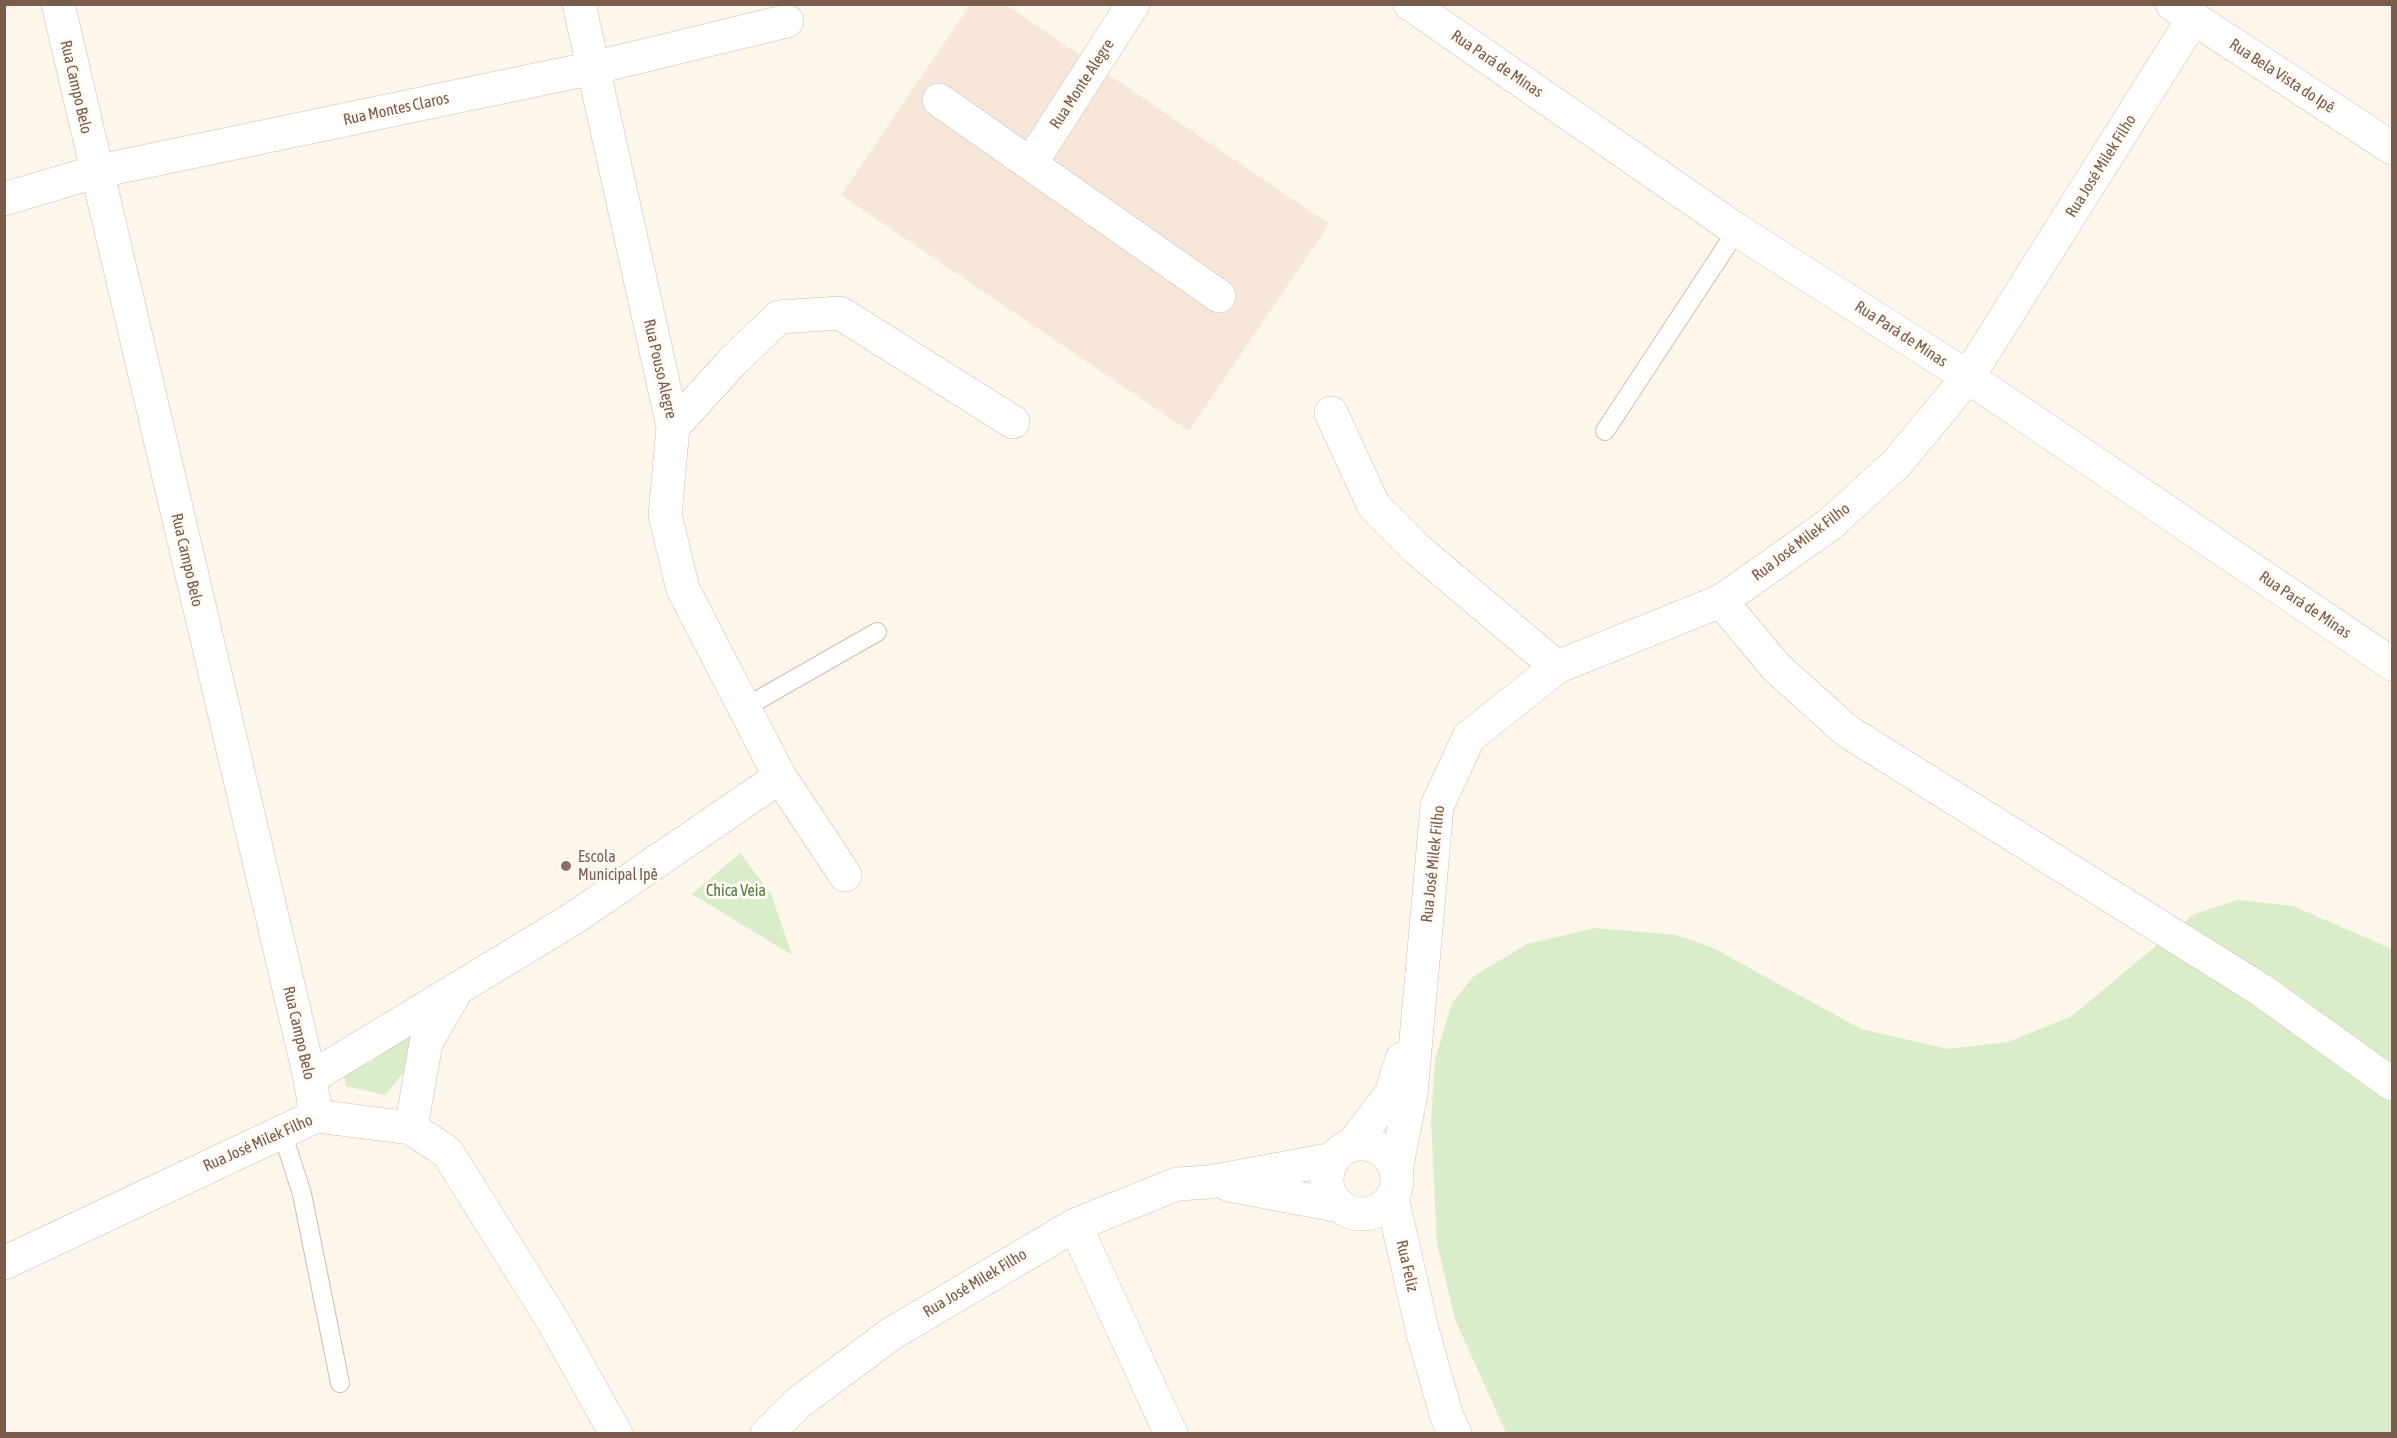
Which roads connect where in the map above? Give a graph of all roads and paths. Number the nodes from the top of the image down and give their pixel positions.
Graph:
1 (58, 4) edge
2 (579, 4) edge
3 (1132, 4) edge
4 (1410, 4) edge
5 (2182, 12) edge
6 (787, 21) dead end
7 (593, 68) junction
8 (939, 100) dead end
9 (2392, 147) edge
10 (1031, 163) junction
11 (95, 172) junction
12 (4, 199) edge
13 (1737, 230) junction
14 (1219, 296) dead end
15 (1968, 377) junction
16 (1331, 413) dead end
17 (1013, 422) dead end
18 (673, 427) junction
19 (1605, 431) dead end
20 (1721, 601) junction
21 (877, 632) dead end
22 (2392, 664) edge
23 (1557, 667) junction
24 (744, 708) junction
25 (780, 777) junction
26 (845, 875) dead end
27 (456, 992) junction
28 (1420, 1000) junction
29 (310, 1078) junction
30 (2392, 1084) edge
31 (316, 1116) junction
32 (411, 1128) junction
33 (282, 1132) junction
34 (1343, 1152) junction
35 (1209, 1182) junction
36 (1374, 1197) junction
37 (1075, 1225) junction
38 (4, 1263) edge
39 (340, 1383) dead end
40 (616, 1434) edge
41 (766, 1434) edge
42 (1171, 1434) edge
43 (1455, 1434) edge

1 - 11 street, Rua Campo Belo
2 - 7 street, Rua Pouso Alegre
3 - 10 street, Rua Monte Alegre
4 - 13 street, Rua Pará de Minas
5 - 9 street, Rua Bela Vista do Ipê
5 - 15 street, Rua José Milek Filho
6 - 7 street, Rua Montes Claros
7 - 11 street, Rua Montes Claros
7 - 18 street, Rua Pouso Alegre
8 - 10 street
10 - 14 street
11 - 12 street, Rua Montes Claros
11 - 29 street, Rua Campo Belo
13 - 15 street, Rua Pará de Minas
13 - 19 lane
15 - 20 street, Rua José Milek Filho
15 - 22 street, Rua Pará de Minas
16 - 23 street
17 - 18 street
18 - 24 street, Rua Pouso Alegre
20 - 23 street, Rua José Milek Filho
20 - 30 street
21 - 24 lane
23 - 28 street, Rua José Milek Filho
24 - 25 street, Rua Pouso Alegre
25 - 26 street, Rua Pouso Alegre
25 - 27 street
27 - 29 street
27 - 32 street
28 - 34 street, Rua José Milek Filho
28 - 36 street, Rua José Milek Filho
29 - 31 street, Rua Campo Belo
31 - 32 street, Rua José Milek Filho
31 - 33 street, Rua José Milek Filho
32 - 40 street, Rua José Milek Filho
33 - 38 street, Rua José Milek Filho
33 - 39 lane
34 - 35 street, Rua José Milek Filho
34 - 36 street
34 - 36 street
35 - 36 street, Rua José Milek Filho
35 - 37 street, Rua José Milek Filho
36 - 43 street, Rua Feliz
37 - 41 street, Rua José Milek Filho
37 - 42 street

